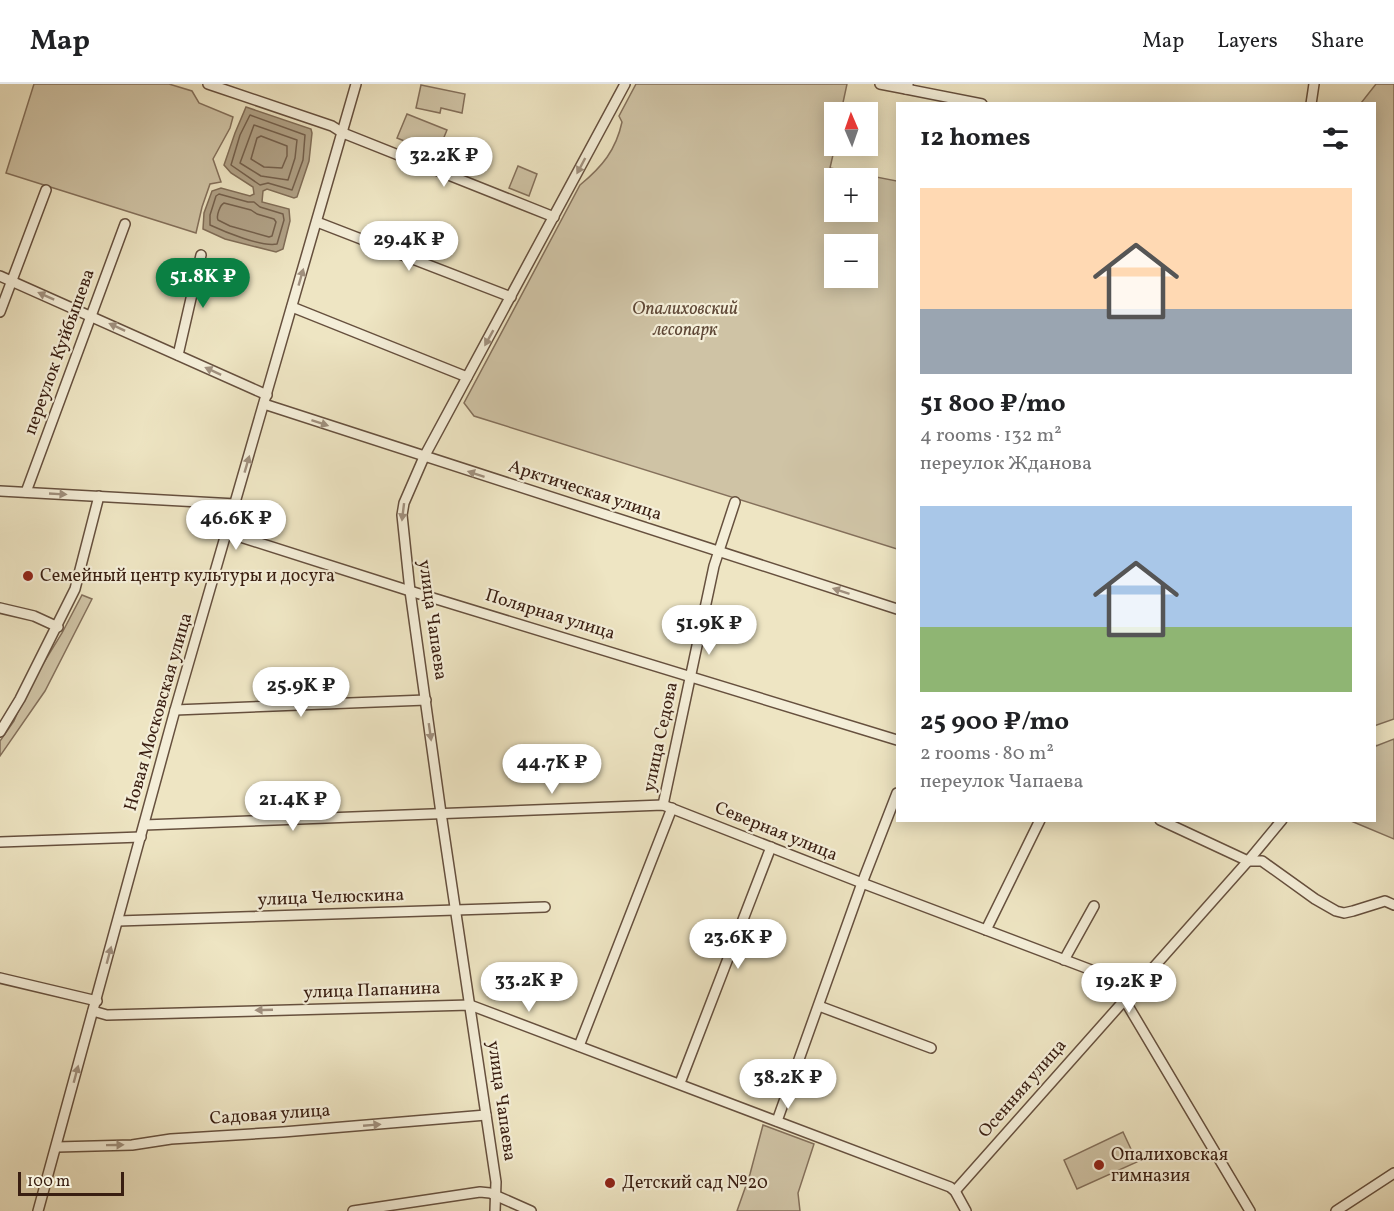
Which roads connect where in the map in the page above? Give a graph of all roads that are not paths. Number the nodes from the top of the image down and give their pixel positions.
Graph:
1 (208, 84) edge
2 (356, 84) edge
3 (625, 84) edge
4 (880, 84) edge
5 (1314, 84) edge
6 (907, 86) edge
7 (974, 102) edge
8 (1311, 102) edge
9 (343, 133) junction
10 (46, 190) dead end
11 (554, 217) junction
12 (317, 222) junction
13 (125, 224) dead end
14 (201, 255) dead end
15 (0, 276) edge
16 (13, 281) junction
17 (511, 297) junction
18 (292, 307) junction
19 (0, 312) edge
20 (92, 316) junction
21 (178, 355) junction
22 (467, 377) junction
23 (266, 400) junction
24 (424, 457) junction
25 (0, 491) edge
26 (26, 492) junction
27 (99, 496) junction
28 (735, 502) dead end
29 (236, 504) junction
30 (228, 533) junction
31 (719, 551) junction
32 (410, 591) junction
33 (0, 608) edge
34 (896, 609) edge
35 (57, 627) junction
36 (691, 675) junction
37 (426, 700) junction
38 (175, 710) junction
39 (0, 732) edge
40 (896, 740) edge
41 (896, 797) edge
42 (667, 806) junction
43 (441, 813) junction
44 (1039, 822) edge
45 (1164, 822) edge
46 (1280, 822) edge
47 (144, 825) junction
48 (141, 837) junction
49 (0, 842) edge
50 (771, 848) junction
51 (1248, 861) junction
52 (862, 883) junction
53 (1394, 905) edge
54 (1094, 906) dead end
55 (545, 907) dead end
56 (456, 910) junction
57 (118, 921) junction
58 (986, 930) junction
59 (1064, 960) junction
60 (0, 978) edge
61 (1124, 999) junction
62 (97, 1001) junction
63 (470, 1005) junction
64 (819, 1006) junction
65 (93, 1011) junction
66 (579, 1046) junction
67 (931, 1048) dead end
68 (680, 1083) junction
69 (486, 1116) junction
70 (777, 1121) junction
71 (57, 1147) junction
72 (1394, 1173) edge
73 (955, 1191) junction
74 (496, 1197) junction
75 (38, 1211) edge
76 (353, 1211) edge
77 (495, 1211) edge
78 (531, 1211) edge
79 (966, 1211) edge
80 (1250, 1211) edge
81 (1336, 1211) edge

1 - 9 street
2 - 9 street, Новая Московская улица
3 -> 11 street, улица Чапаева
4 - 6 street
5 - 8 street
6 - 7 street
9 - 11 street
9 - 12 street, Новая Московская улица
10 - 16 street
11 - 17 street, улица Чапаева
12 - 17 street
18 -> 12 street, Новая Московская улица
13 - 20 street, переулок Куйбышева
14 - 21 street
15 - 16 street, Арктическая улица
16 - 19 street
20 -> 16 street, Арктическая улица
17 -> 22 street, улица Чапаева
18 - 22 street
18 - 23 street, Новая Московская улица
21 -> 20 street, Арктическая улица
20 - 26 street, переулок Куйбышева
23 -> 21 street, Арктическая улица
22 - 24 street, улица Чапаева
23 -> 24 street, Арктическая улица
29 -> 23 street, Новая Московская улица
31 -> 24 street, Арктическая улица
24 -> 32 street, улица Чапаева
25 - 26 street
26 -> 27 street
27 - 29 street
27 - 35 street
28 - 31 street, улица Седова
29 - 30 street, Новая Московская улица
30 - 32 street, Полярная улица
30 - 38 street, Новая Московская улица
34 -> 31 street, Арктическая улица
31 - 36 street, улица Седова
32 - 36 street, Полярная улица
32 - 37 street, улица Чапаева
33 - 35 street
35 - 39 street
36 - 40 street, Полярная улица
36 - 42 street, улица Седова
37 - 38 street
37 -> 43 street, улица Чапаева
38 - 47 street, Новая Московская улица
41 - 52 street
42 - 43 street, Северная улица
42 - 50 street, Северная улица
42 - 66 street, улица Седова
43 - 47 street, Северная улица
43 - 56 street, улица Чапаева
44 - 58 street
45 - 51 street
46 - 51 street, Осенняя улица
47 - 48 street, Новая Московская улица
48 - 49 street
48 - 57 street, Новая Московская улица
50 - 52 street, Северная улица
50 - 68 street
51 - 53 street
51 - 61 street, Осенняя улица
52 - 58 street, Северная улица
52 - 64 street
54 - 59 street
55 - 56 street, улица Челюскина
56 - 57 street, улица Челюскина
56 - 63 street, улица Чапаева
62 -> 57 street, Новая Московская улица
58 - 59 street, Северная улица
59 - 61 street, Северная улица
60 - 62 street
61 - 73 street, Осенняя улица
61 - 80 street, Северная улица
62 - 65 street, Новая Московская улица
63 -> 65 street, улица Папанина
63 - 66 street, улица Папанина
63 - 69 street, улица Чапаева
64 - 67 street
64 - 70 street
71 -> 65 street, Новая Московская улица
66 - 68 street, улица Папанина
68 - 70 street, улица Папанина
71 -> 69 street, Садовая улица
69 - 74 street, улица Чапаева
70 - 73 street, улица Папанина
71 - 75 street, Новая Московская улица
72 - 81 street
73 - 79 street
74 - 76 street
74 - 77 street, улица Чапаева
74 - 78 street

